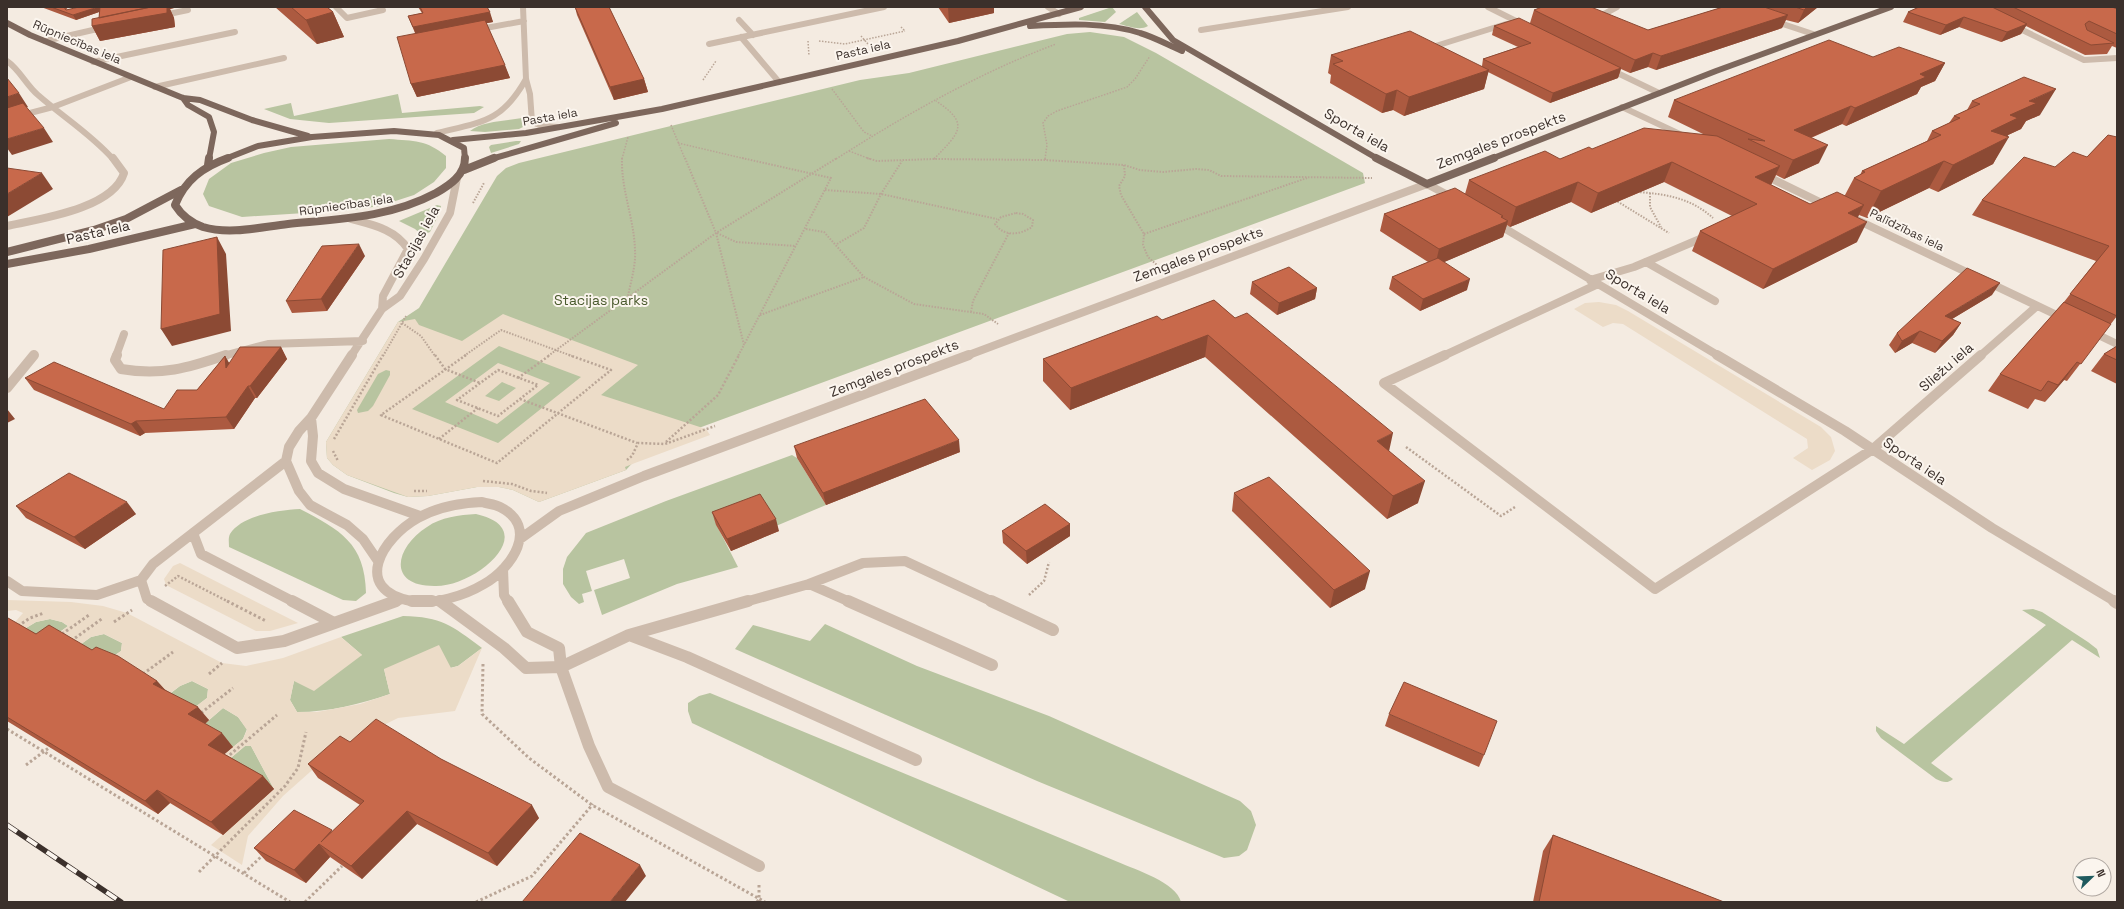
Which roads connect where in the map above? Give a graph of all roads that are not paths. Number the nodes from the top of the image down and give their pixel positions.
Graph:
1 (336, 7) edge
2 (380, 7) edge
3 (523, 7) edge
4 (884, 7) edge
5 (1048, 7) edge
6 (1081, 7) edge
7 (1144, 7) edge
8 (1348, 7) edge
9 (1488, 7) edge
10 (1617, 7) edge
11 (1891, 7) edge
12 (188, 10) dead end
13 (1059, 14) junction
14 (1588, 16) edge
15 (149, 18) edge
16 (1764, 18) edge
17 (739, 20) dead end
18 (2002, 20) edge
19 (524, 21) junction
20 (1516, 21) junction
21 (7, 24) edge
22 (110, 26) edge
23 (1013, 27) junction
24 (1530, 28) edge
25 (1201, 30) dead end
26 (236, 32) dead end
27 (464, 32) edge
28 (1813, 34) junction
29 (753, 35) junction
30 (741, 37) junction
31 (46, 41) junction
32 (709, 44) dead end
33 (1424, 49) edge
34 (2110, 49) edge
35 (2117, 53) edge
36 (284, 58) dead end
37 (2117, 58) edge
38 (7, 61) edge
39 (93, 62) junction
40 (1598, 63) edge
41 (1213, 64) junction
42 (131, 78) junction
43 (526, 79) junction
44 (779, 82) junction
45 (155, 87) junction
46 (1659, 93) junction
47 (183, 98) junction
48 (53, 107) junction
49 (1622, 107) junction
50 (650, 112) junction
51 (7, 119) edge
52 (557, 127) junction
53 (437, 133) junction
54 (312, 137) junction
55 (453, 140) junction
56 (1693, 141) edge
57 (208, 165) junction
58 (464, 170) junction
59 (1758, 172) edge
60 (457, 178) junction
61 (1427, 184) junction
62 (181, 190) junction
63 (1462, 203) edge
64 (1836, 210) edge
65 (1482, 215) edge
66 (1851, 217) edge
67 (351, 219) junction
68 (195, 224) junction
69 (7, 226) edge
70 (1720, 230) edge
71 (7, 252) edge
72 (1646, 262) junction
73 (7, 264) edge
74 (1594, 282) junction
75 (1715, 301) dead end
76 (2037, 306) junction
77 (382, 309) junction
78 (2070, 322) edge
79 (2084, 328) edge
80 (124, 334) dead end
81 (363, 341) junction
82 (2117, 344) edge
83 (34, 356) dead end
84 (7, 388) edge
85 (311, 418) junction
86 (1872, 449) junction
87 (286, 461) junction
88 (420, 516) junction
89 (193, 533) junction
90 (520, 539) junction
91 (378, 561) junction
92 (503, 569) junction
93 (141, 580) junction
94 (7, 581) edge
95 (809, 584) junction
96 (402, 599) junction
97 (440, 601) junction
98 (2117, 604) edge
99 (334, 623) junction
100 (1053, 630) dead end
101 (629, 635) junction
102 (992, 665) dead end
103 (561, 667) junction
104 (916, 760) dead end
105 (759, 866) dead end

1 - 2 street
3 - 19 street
4 - 29 street
5 - 13 street
6 - 13 main road, Pasta iela
7 - 41 main road, Sporta iela
8 - 25 street
9 - 20 street
10 - 14 street
11 - 28 main road, Zemgales prospekts
12 - 15 street
13 - 23 main road, Pasta iela
16 - 28 street
17 - 29 street
18 - 37 street
19 - 27 street
19 - 43 street
20 - 24 street
20 - 33 street
21 - 31 main road, Rūpniecības iela
22 - 31 street
23 - 41 main road
23 - 44 main road, Pasta iela
26 - 39 street
28 - 46 main road, Zemgales prospekts
29 - 30 street
30 - 32 street
30 - 44 street
31 - 39 main road, Rūpniecības iela
34 - 35 street
36 - 45 street
38 - 48 street
39 - 42 main road, Rūpniecības iela
40 - 46 street
41 - 61 main road, Sporta iela
42 - 45 main road, Rūpniecības iela
42 - 48 street
43 - 52 street
43 - 53 street
44 - 50 main road, Pasta iela
45 - 47 main road, Rūpniecības iela
46 - 49 main road, Zemgales prospekts
47 - 54 main road, Rūpniecības iela
47 - 57 main road, Rūpniecības iela
48 - 51 street
48 - 69 street
49 - 56 street
49 - 61 main road, Zemgales prospekts
50 - 52 main road, Pasta iela
50 - 58 main road, Pasta iela
52 - 55 main road, Pasta iela
53 - 54 main road, Rūpniecības iela
53 - 55 main road, Rūpniecības iela
54 - 57 main road, Rūpniecības iela
55 - 58 main road, Rūpniecības iela
57 - 62 main road, Rūpniecības iela
58 - 60 main road, Rūpniecības iela
59 - 64 street
60 - 67 main road, Rūpniecības iela
60 - 77 street, Stacijas iela
61 - 63 street, Sporta iela
61 - 90 street, Zemgales prospekts
62 - 68 main road, Rūpniecības iela
62 - 71 main road, Pasta iela
65 - 74 street, Sporta iela
66 - 76 street, Palīdzības iela
67 - 68 main road, Rūpniecības iela
67 - 77 street
68 - 73 main road, Pasta iela
70 - 72 street
72 - 74 street
72 - 75 street
74 - 86 street, Sporta iela
74 - 86 street, Sliežu iela
76 - 78 street, Palīdzības iela
76 - 86 street, Sliežu iela
77 - 81 street
79 - 82 street
80 - 81 street
81 - 85 street
83 - 84 street
85 - 87 street
85 - 88 street
86 - 98 street, Sporta iela
87 - 89 street
87 - 91 street
88 - 90 street
88 - 91 street
89 - 93 street
89 - 99 street
90 - 92 street
91 - 96 street
92 - 97 street
92 - 103 street
93 - 94 street
93 - 99 street
95 - 100 street
95 - 101 street
95 - 102 street
96 - 97 street
96 - 99 street
97 - 103 street
101 - 103 street
101 - 104 street
103 - 105 street

